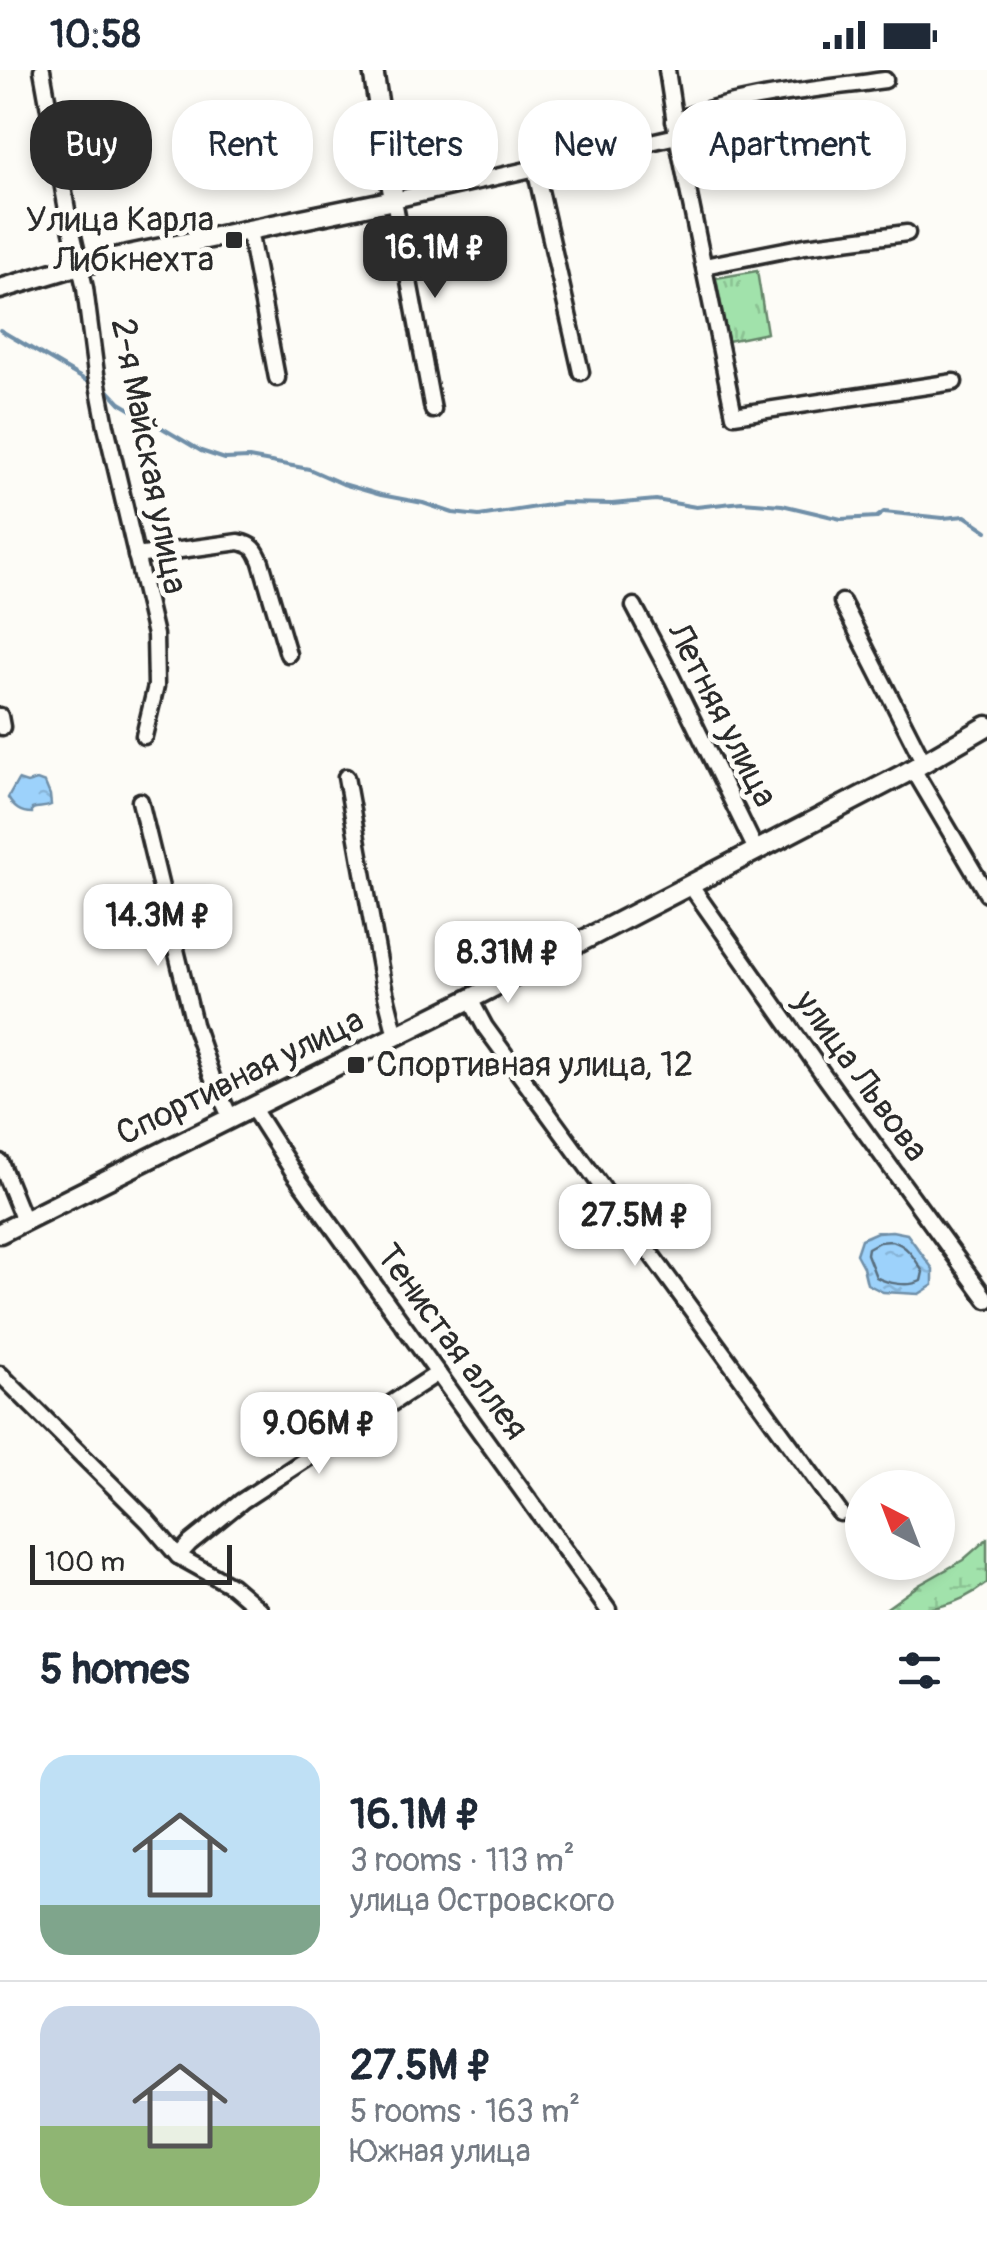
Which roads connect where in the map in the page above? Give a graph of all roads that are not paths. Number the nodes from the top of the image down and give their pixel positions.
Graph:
1 (42, 70) edge
2 (373, 70) edge
3 (668, 70) edge
4 (884, 80) dead end
5 (672, 100) edge
6 (754, 100) edge
7 (518, 172) edge
8 (539, 190) edge
9 (689, 190) edge
10 (394, 200) junction
11 (249, 230) junction
12 (907, 233) dead end
13 (80, 265) junction
14 (704, 266) junction
15 (0, 289) edge
16 (581, 372) dead end
17 (276, 378) dead end
18 (954, 382) dead end
19 (433, 410) dead end
20 (136, 556) junction
21 (842, 602) dead end
22 (634, 606) dead end
23 (288, 654) dead end
24 (987, 726) edge
25 (144, 736) dead end
26 (918, 766) junction
27 (346, 777) dead end
28 (140, 801) dead end
29 (756, 850) junction
30 (690, 884) junction
31 (987, 894) edge
32 (470, 999) junction
33 (396, 1036) junction
34 (252, 1106) junction
35 (230, 1117) junction
36 (0, 1162) edge
37 (24, 1221) junction
38 (0, 1233) edge
39 (987, 1300) edge
40 (438, 1373) junction
41 (0, 1374) edge
42 (840, 1513) dead end
43 (178, 1556) junction
44 (260, 1610) edge
45 (608, 1610) edge

1 - 13 street, 2-я Майская улица
2 - 10 street
3 - 5 street
4 - 6 street
7 - 10 street
8 - 16 street
9 - 14 street
10 - 11 street
10 - 19 street
11 - 13 street
11 - 17 street
12 - 14 street
13 - 15 street
13 - 20 street, 2-я Майская улица
14 - 18 street
20 - 23 street
20 - 25 street, 2-я Майская улица
21 - 26 street
22 - 29 street, Летняя улица
24 - 26 street, Спортивная улица
26 - 29 street, Спортивная улица
26 - 31 street
27 - 33 street
28 - 35 street
29 - 30 street, Спортивная улица
30 - 32 street, Спортивная улица
30 - 39 street, улица Львова
32 - 33 street, Спортивная улица
32 - 42 street
33 - 34 street, Спортивная улица
34 - 35 street, Спортивная улица
34 - 40 street, Тенистая аллея
35 - 37 street, Спортивная улица
36 - 37 street
37 - 38 street, Спортивная улица
40 - 43 street
40 - 45 street, Тенистая аллея
41 - 43 street
43 - 44 street

